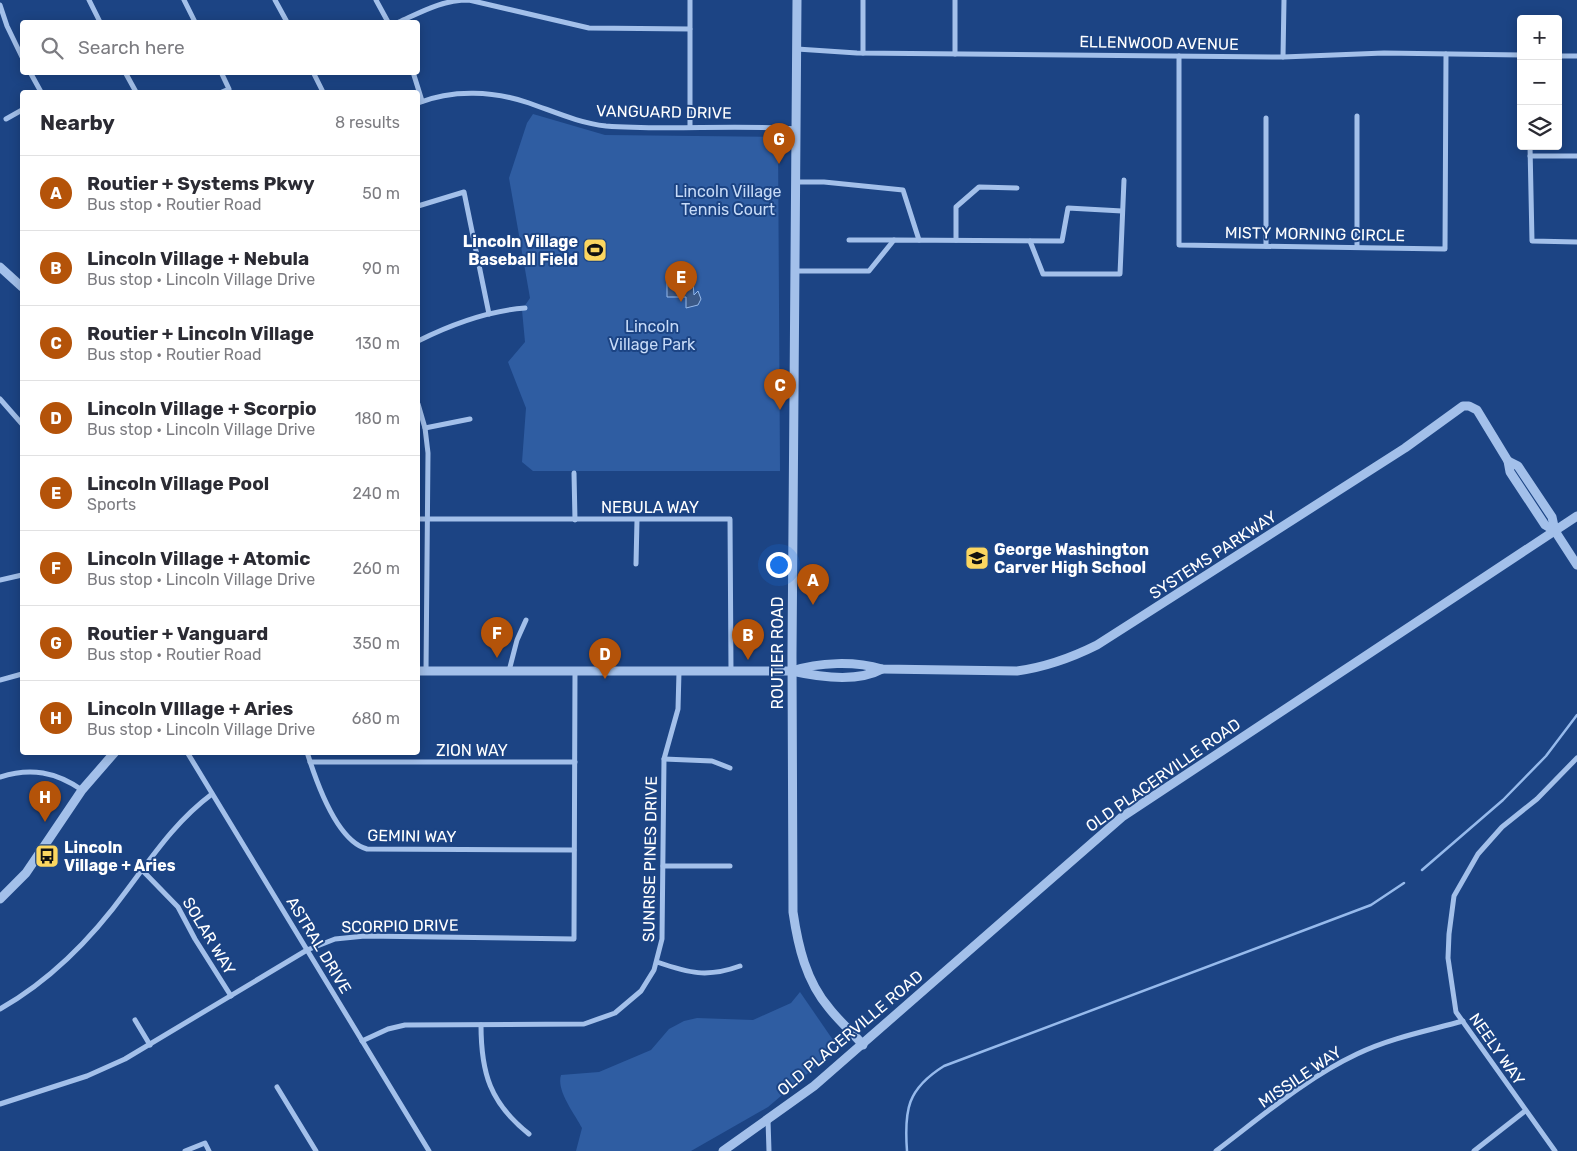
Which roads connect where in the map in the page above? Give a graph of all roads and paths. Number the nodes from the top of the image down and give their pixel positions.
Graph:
1 (89, 0) edge
2 (184, 0) edge
3 (275, 0) edge
4 (376, 0) edge
5 (469, 0) edge
6 (690, 0) edge
7 (797, 0) edge
8 (863, 0) edge
9 (955, 0) edge
10 (1284, 0) edge
11 (0, 5) edge
12 (99, 20) edge
13 (194, 20) edge
14 (286, 20) edge
15 (387, 20) edge
16 (403, 20) edge
17 (690, 29) junction
18 (797, 49) junction
19 (20, 53) edge
20 (863, 53) junction
21 (955, 54) junction
22 (1446, 54) junction
23 (1517, 55) edge
24 (1179, 56) junction
25 (1562, 56) edge
26 (1577, 56) edge
27 (1283, 57) junction
28 (32, 75) edge
29 (127, 75) edge
30 (222, 75) edge
31 (314, 75) edge
32 (414, 75) edge
33 (40, 90) edge
34 (135, 90) edge
35 (227, 90) edge
36 (322, 90) edge
37 (417, 90) edge
38 (420, 102) edge
39 (20, 111) edge
40 (1357, 116) dead end
41 (6, 118) dead end
42 (1266, 118) dead end
43 (690, 126) junction
44 (796, 129) junction
45 (1530, 150) edge
46 (1530, 156) junction
47 (1577, 156) edge
48 (1124, 180) dead end
49 (796, 182) junction
50 (1017, 188) dead end
51 (420, 205) edge
52 (1122, 211) junction
53 (849, 240) dead end
54 (894, 240) junction
55 (919, 240) junction
56 (956, 240) junction
57 (1030, 241) junction
58 (1577, 242) edge
59 (1266, 246) junction
60 (1357, 247) junction
61 (0, 267) edge
62 (796, 271) junction
63 (20, 285) edge
64 (525, 308) dead end
65 (489, 314) junction
66 (420, 340) edge
67 (0, 399) edge
68 (420, 410) edge
69 (470, 419) dead end
70 (20, 422) edge
71 (426, 428) junction
72 (574, 473) dead end
73 (1577, 516) edge
74 (420, 519) edge
75 (428, 519) junction
76 (575, 520) junction
77 (637, 520) junction
78 (1555, 531) junction
79 (636, 564) dead end
80 (1577, 565) edge
81 (20, 575) edge
82 (0, 580) edge
83 (526, 620) dead end
84 (422, 671) edge
85 (509, 671) junction
86 (575, 671) junction
87 (731, 671) junction
88 (792, 671) junction
89 (679, 672) junction
90 (20, 675) edge
91 (0, 680) edge
92 (112, 755) edge
93 (189, 755) edge
94 (308, 755) edge
95 (1577, 758) edge
96 (664, 759) junction
97 (310, 762) junction
98 (575, 762) junction
99 (730, 768) dead end
100 (0, 777) edge
101 (82, 790) junction
102 (212, 794) junction
103 (574, 850) junction
104 (663, 866) junction
105 (730, 866) dead end
106 (142, 870) junction
107 (0, 899) edge
108 (307, 950) junction
109 (657, 962) junction
110 (740, 966) dead end
111 (231, 996) junction
112 (0, 1008) edge
113 (135, 1020) dead end
114 (1463, 1021) junction
115 (480, 1025) junction
116 (362, 1041) junction
117 (863, 1044) junction
118 (150, 1045) junction
119 (277, 1087) dead end
120 (0, 1104) edge
121 (1525, 1111) junction
122 (768, 1120) junction
123 (529, 1134) dead end
124 (185, 1151) edge
125 (209, 1151) edge
126 (316, 1151) edge
127 (429, 1151) edge
128 (723, 1151) edge
129 (769, 1151) edge
130 (1216, 1151) edge
131 (1474, 1151) edge
132 (1554, 1151) edge

1 - 12 street
2 - 13 street
3 - 14 street
4 - 15 street
5 - 16 street
5 - 17 street
6 - 17 street
7 - 18 street, ROUTIER ROAD
8 - 20 street
9 - 21 street
10 - 27 street
11 - 19 street
17 - 43 street
18 - 20 street, ELLENWOOD AVENUE
18 - 44 street, ROUTIER ROAD
20 - 21 street, ELLENWOOD AVENUE
21 - 24 street, ELLENWOOD AVENUE
22 - 23 street, ELLENWOOD AVENUE
22 - 27 street, ELLENWOOD AVENUE
22 - 60 street, MISTY MORNING CIRCLE
24 - 27 street, ELLENWOOD AVENUE
24 - 59 street, MISTY MORNING CIRCLE
25 - 26 street
28 - 33 street
29 - 34 street
30 - 35 street
31 - 36 street
32 - 37 street
38 - 43 street, VANGUARD DRIVE
39 - 41 street
40 - 60 street
42 - 59 street
43 - 44 street, VANGUARD DRIVE
44 - 49 street, ROUTIER ROAD
45 - 46 street
46 - 47 street
46 - 58 street
48 - 52 street
49 - 55 street
49 - 62 street, ROUTIER ROAD
50 - 56 street
51 - 65 street
52 - 57 street
52 - 57 street
53 - 54 street
54 - 55 street
54 - 62 street
55 - 56 street
56 - 57 street
59 - 60 street, MISTY MORNING CIRCLE
61 - 63 street
62 - 88 street, ROUTIER ROAD
64 - 65 street
65 - 66 street
67 - 70 street
68 - 71 street
69 - 71 street
71 - 75 street
72 - 76 street
73 - 78 street, OLD PLACERVILLE ROAD
74 - 75 street, NEBULA WAY
75 - 76 street, NEBULA WAY
75 - 84 street
76 - 77 street, NEBULA WAY
77 - 79 street
77 - 87 street, NEBULA WAY
78 - 80 street, SYSTEMS PARKWAY
78 - 88 street, SYSTEMS PARKWAY
78 - 117 street, OLD PLACERVILLE ROAD
81 - 82 street
83 - 85 street
84 - 85 street, SYSTEMS PARKWAY
85 - 86 street, SYSTEMS PARKWAY
86 - 89 street, SYSTEMS PARKWAY
86 - 98 street, SCORPIO DRIVE
87 - 88 street, SYSTEMS PARKWAY
87 - 89 street, SYSTEMS PARKWAY
88 - 117 street, ROUTIER ROAD
89 - 96 street, SUNRISE PINES DRIVE
90 - 91 street
92 - 101 street
93 - 102 street, ASTRAL DRIVE
94 - 97 street, GEMINI WAY
95 - 114 street, NEELY WAY
96 - 99 street
96 - 104 street, SUNRISE PINES DRIVE
97 - 98 street, ZION WAY
97 - 103 street, GEMINI WAY
98 - 103 street, SCORPIO DRIVE
100 - 101 street
101 - 107 street
102 - 106 street
102 - 108 street, ASTRAL DRIVE
103 - 108 street, SCORPIO DRIVE
104 - 105 street
104 - 109 street, SUNRISE PINES DRIVE
106 - 111 street, SOLAR WAY
106 - 112 street
108 - 111 street, SCORPIO DRIVE
108 - 116 street, ASTRAL DRIVE
109 - 110 street
109 - 115 street, SUNRISE PINES DRIVE
111 - 118 street, SCORPIO DRIVE
113 - 118 street
114 - 121 street, NEELY WAY
114 - 130 street, MISSILE WAY
115 - 116 street, SUNRISE PINES DRIVE
115 - 123 street
116 - 127 street, ASTRAL DRIVE
117 - 122 street, OLD PLACERVILLE ROAD
118 - 120 street, SCORPIO DRIVE
119 - 126 street
121 - 131 street
121 - 132 street, NEELY WAY
122 - 128 street, OLD PLACERVILLE ROAD
122 - 129 street
124 - 125 street

